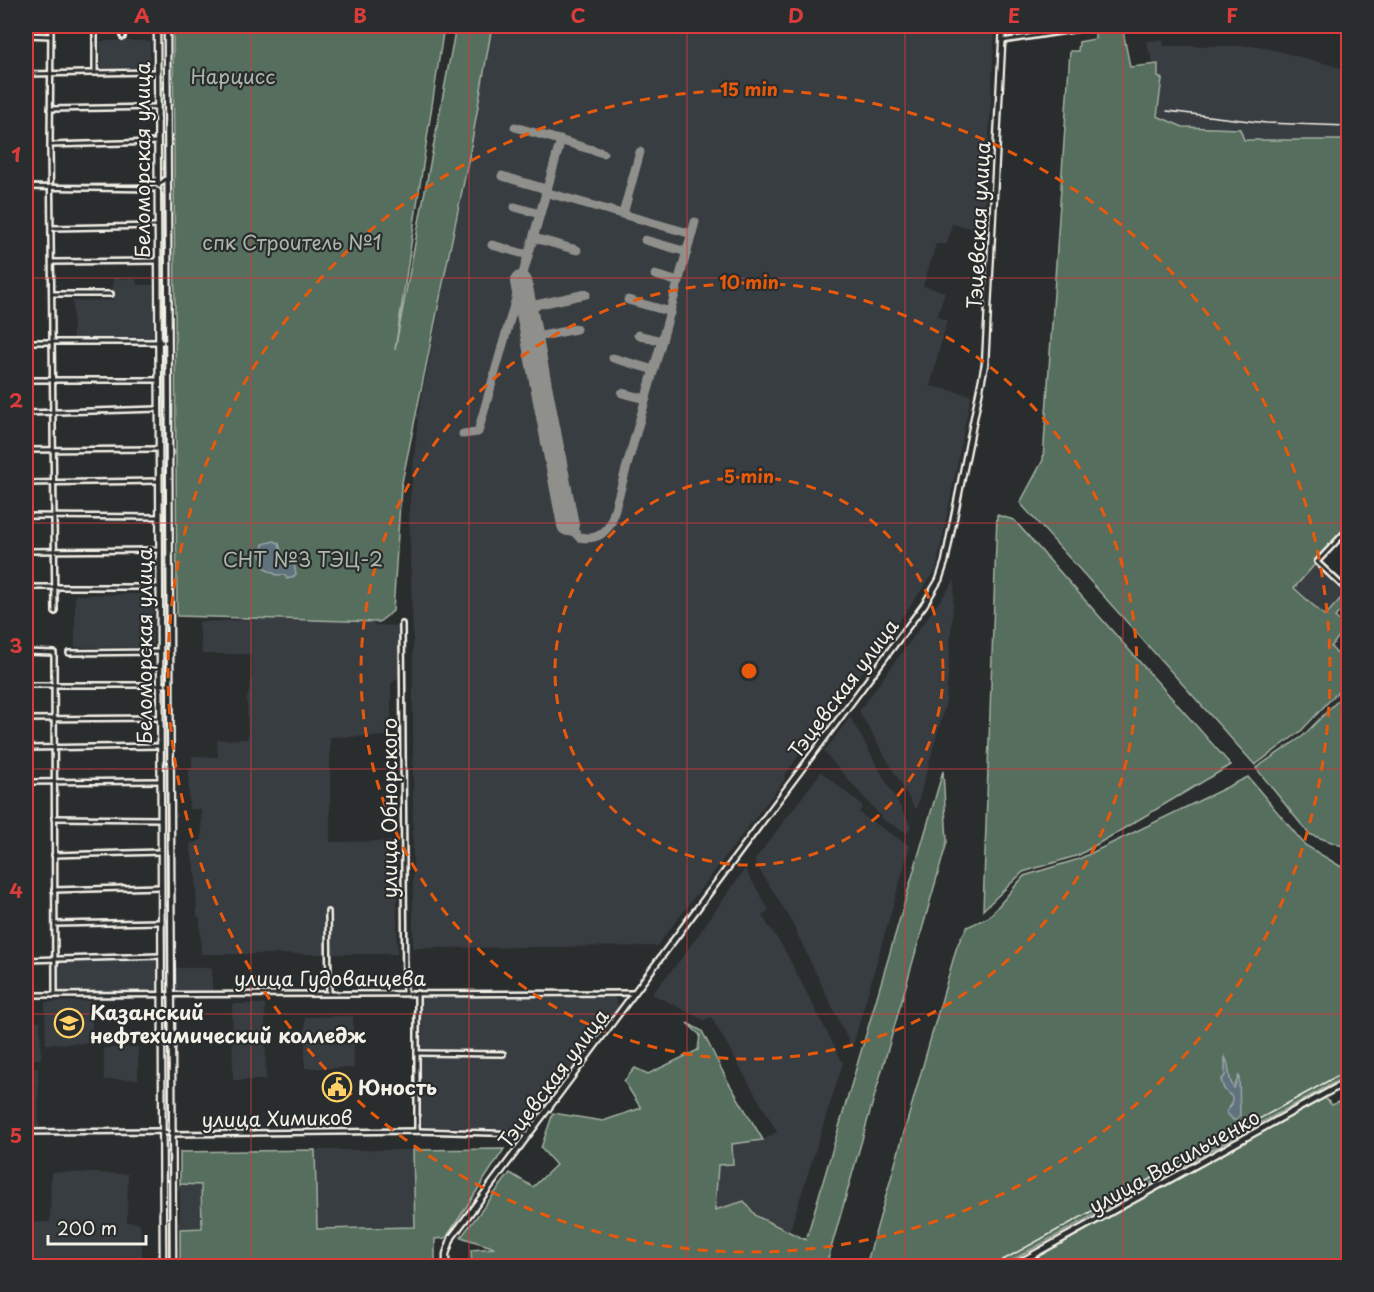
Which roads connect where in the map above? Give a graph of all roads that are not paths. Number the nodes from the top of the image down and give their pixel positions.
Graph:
1 (51, 26) edge
2 (95, 26) edge
3 (123, 26) edge
4 (157, 26) edge
5 (166, 26) edge
6 (1003, 26) edge
7 (1098, 26) edge
8 (26, 35) edge
9 (51, 36) junction
10 (123, 37) dead end
11 (1002, 41) junction
12 (157, 72) junction
13 (167, 72) junction
14 (95, 73) junction
15 (26, 74) edge
16 (52, 74) junction
17 (157, 107) junction
18 (50, 109) junction
19 (158, 142) junction
20 (50, 145) junction
21 (167, 178) junction
22 (26, 187) edge
23 (51, 187) junction
24 (158, 187) junction
25 (158, 226) junction
26 (52, 228) junction
27 (158, 261) junction
28 (52, 262) junction
29 (52, 294) junction
30 (111, 294) dead end
31 (26, 342) edge
32 (158, 342) junction
33 (168, 342) junction
34 (52, 343) junction
35 (26, 380) edge
36 (158, 380) junction
37 (52, 381) junction
38 (158, 409) junction
39 (26, 413) edge
40 (53, 413) junction
41 (159, 449) junction
42 (26, 450) edge
43 (53, 451) junction
44 (159, 481) junction
45 (26, 483) edge
46 (53, 483) junction
47 (26, 516) edge
48 (53, 516) junction
49 (159, 518) junction
50 (1348, 529) edge
51 (159, 550) junction
52 (26, 551) edge
53 (53, 551) junction
54 (26, 587) edge
55 (53, 587) junction
56 (159, 587) junction
57 (1348, 591) edge
58 (55, 612) dead end
59 (402, 624) dead end
60 (26, 652) edge
61 (159, 652) junction
62 (69, 653) dead end
63 (26, 685) edge
64 (54, 685) junction
65 (159, 685) junction
66 (169, 685) junction
67 (160, 718) junction
68 (26, 719) edge
69 (54, 720) junction
70 (160, 746) junction
71 (26, 748) edge
72 (54, 748) junction
73 (160, 781) junction
74 (26, 782) edge
75 (54, 782) junction
76 (54, 818) junction
77 (160, 819) junction
78 (160, 842) junction
79 (170, 842) junction
80 (160, 852) junction
81 (54, 855) junction
82 (160, 887) junction
83 (54, 890) junction
84 (328, 912) dead end
85 (160, 922) junction
86 (55, 924) junction
87 (160, 956) junction
88 (55, 958) junction
89 (26, 960) edge
90 (329, 993) junction
91 (405, 993) junction
92 (417, 993) junction
93 (635, 993) junction
94 (160, 994) junction
95 (171, 994) junction
96 (26, 995) edge
97 (55, 995) junction
98 (417, 1053) junction
99 (502, 1054) dead end
100 (1348, 1081) edge
101 (417, 1131) junction
102 (26, 1132) edge
103 (162, 1132) junction
104 (172, 1134) junction
105 (527, 1136) junction
106 (163, 1266) edge
107 (173, 1266) edge
108 (446, 1266) edge
109 (1013, 1266) edge

1 - 9 street
2 - 14 street
3 - 10 street
4 - 12 main road, Беломорская улица
5 - 13 main road, Беломорская улица
6 - 11 main road, Тэцевская улица
7 - 11 street
8 - 9 street
9 - 16 street
11 - 93 main road, Тэцевская улица
12 - 13 main road
12 - 14 street
12 - 17 main road, Беломорская улица
13 - 21 main road, Беломорская улица
14 - 16 street
15 - 16 street
16 - 18 street
17 - 18 street
17 - 19 main road, Беломорская улица
18 - 20 street
19 - 20 street
19 - 24 main road, Беломорская улица
20 - 23 street
21 - 24 street
21 - 33 main road, Беломорская улица
22 - 23 street
23 - 24 street
23 - 26 street
24 - 25 main road, Беломорская улица
25 - 26 street
25 - 27 main road, Беломорская улица
26 - 28 street
27 - 28 street
27 - 32 main road, Беломорская улица
28 - 29 street
29 - 30 street
29 - 34 street
31 - 34 street
32 - 33 street
32 - 34 street
32 - 36 main road, Беломорская улица
33 - 66 main road, Беломорская улица
34 - 37 street
35 - 37 street
36 - 37 street
36 - 38 main road, Беломорская улица
37 - 40 street
38 - 40 street
38 - 41 main road, Беломорская улица
39 - 40 street
40 - 43 street
41 - 43 street
41 - 44 main road, Беломорская улица
42 - 43 street
43 - 46 street
44 - 46 street
44 - 49 main road, Беломорская улица
45 - 46 street
46 - 48 street
47 - 48 street
48 - 49 street
48 - 53 street
49 - 51 main road, Беломорская улица
50 - 57 street
51 - 53 street
51 - 56 main road, Беломорская улица
52 - 53 street
53 - 55 street
54 - 55 street
55 - 56 street
55 - 58 street
56 - 61 main road, Беломорская улица
59 - 91 street, улица Обнорского
60 - 64 street
61 - 62 street
61 - 65 main road, Беломорская улица
63 - 64 street
64 - 65 street
64 - 69 street
65 - 66 street
65 - 67 main road, Беломорская улица
66 - 79 main road, Беломорская улица
67 - 69 street
67 - 70 main road, Беломорская улица
68 - 69 street
69 - 72 street
70 - 72 street
70 - 73 main road, Беломорская улица
71 - 72 street
72 - 75 street
73 - 75 street
73 - 77 main road, Беломорская улица
74 - 75 street
75 - 76 street
76 - 77 street
76 - 81 street
77 - 78 main road, Беломорская улица
78 - 79 main road
78 - 80 main road, Беломорская улица
79 - 95 main road, Беломорская улица
80 - 81 street
80 - 82 main road, Беломорская улица
81 - 83 street
82 - 83 street
82 - 85 main road, Беломорская улица
83 - 86 street
84 - 90 street
85 - 86 street
85 - 87 main road, Беломорская улица
86 - 88 street
87 - 88 street
87 - 94 main road, Беломорская улица
88 - 89 street
88 - 97 street
90 - 91 street, улица Гудованцева
90 - 95 street, улица Гудованцева
91 - 92 street, улица Гудованцева
92 - 93 street, улица Гудованцева
92 - 98 street
93 - 105 main road, Тэцевская улица
94 - 95 street, улица Гудованцева
94 - 97 street, улица Гудованцева
94 - 103 main road, Беломорская улица
95 - 104 main road, Беломорская улица
96 - 97 street, улица Гудованцева
98 - 99 street
98 - 101 street
100 - 109 main road, улица Васильченко
101 - 104 street, улица Химиков
101 - 105 street, улица Химиков
102 - 103 street, улица Химиков
103 - 104 street, улица Химиков
103 - 106 main road, Беломорская улица
104 - 107 main road, Беломорская улица
105 - 108 main road, Тэцевская улица

